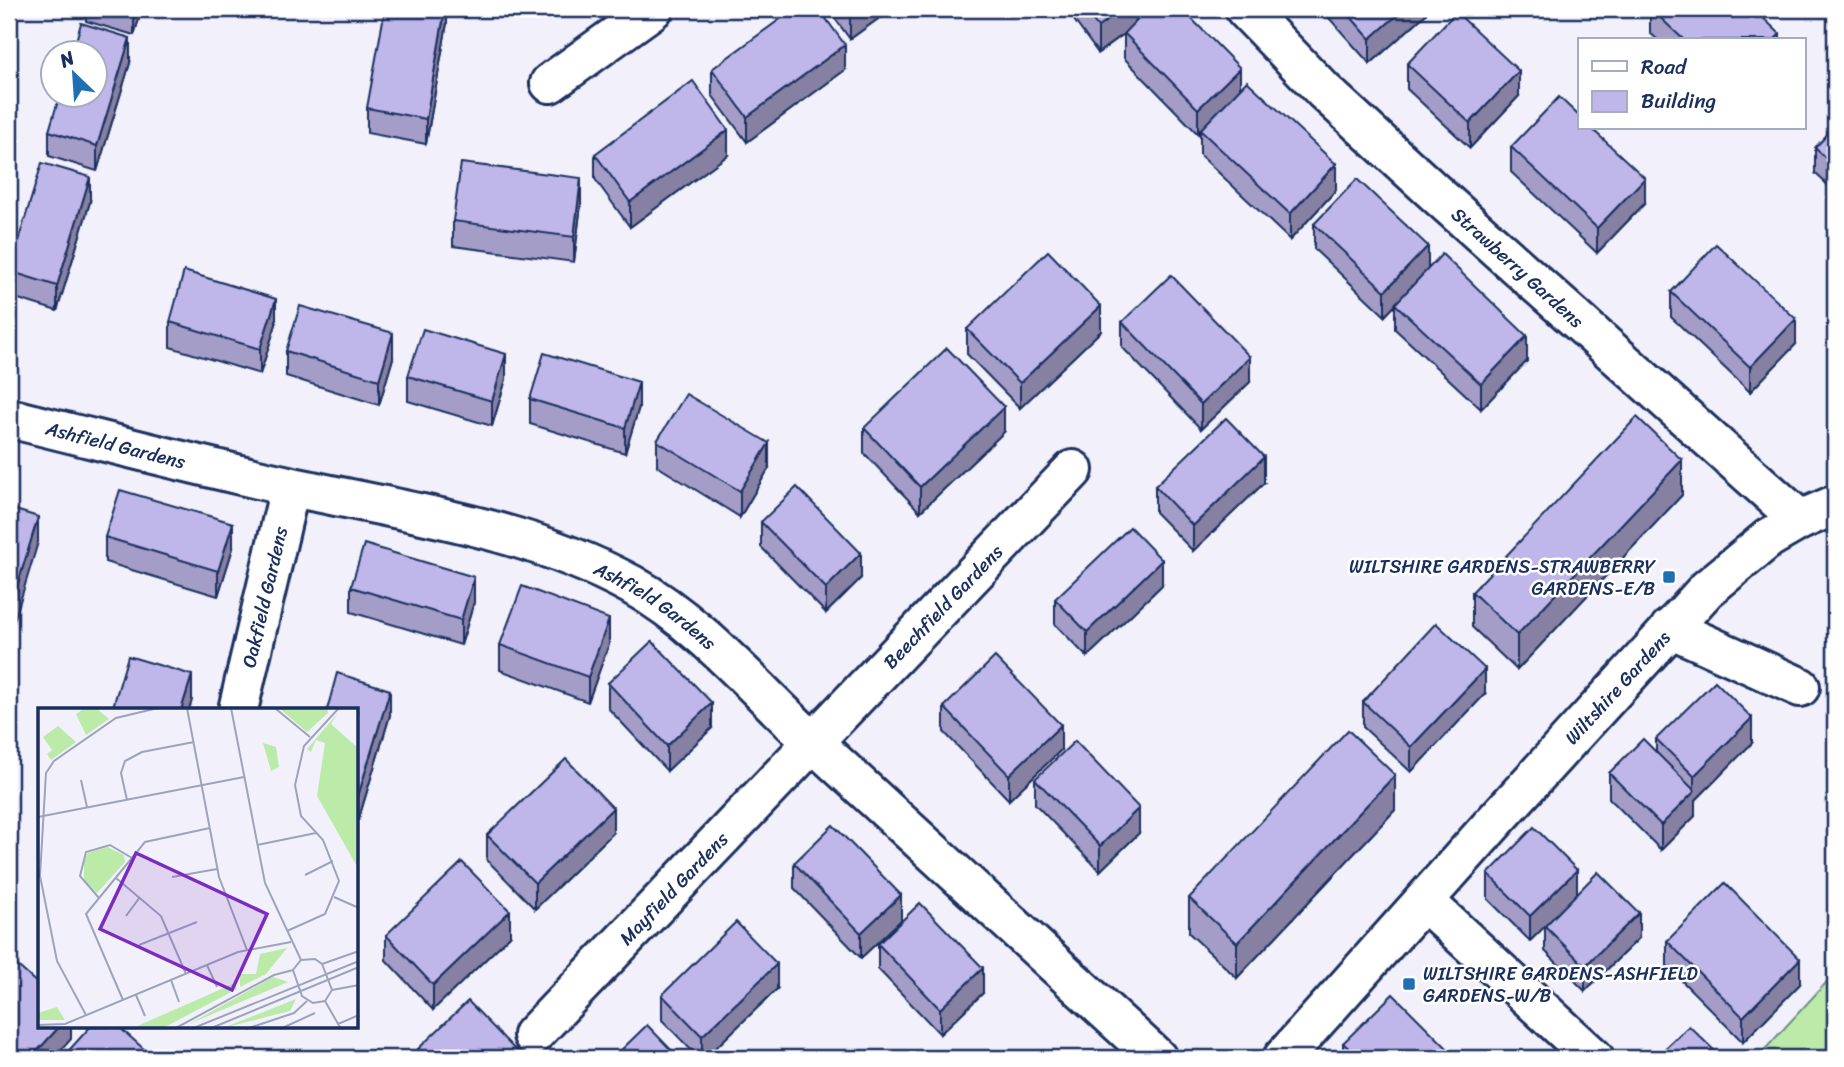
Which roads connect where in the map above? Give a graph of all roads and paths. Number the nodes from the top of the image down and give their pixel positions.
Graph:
1 (653, 9) edge
2 (1245, 9) edge
3 (550, 83) dead end
4 (9, 418) edge
5 (1073, 470) dead end
6 (290, 486) junction
7 (1835, 505) edge
8 (1800, 520) junction
9 (1670, 628) junction
10 (1800, 687) dead end
11 (238, 708) edge
12 (813, 743) junction
13 (1424, 901) junction
14 (533, 1035) dead end
15 (1157, 1058) edge
16 (1283, 1058) edge
17 (1594, 1058) edge

1 - 3 street
2 - 8 street, Strawberry Gardens
4 - 6 street, Ashfield Gardens
5 - 12 street, Beechfield Gardens
6 - 11 street, Oakfield Gardens
6 - 12 street, Ashfield Gardens
7 - 8 street, Wiltshire Gardens
8 - 9 street, Wiltshire Gardens
9 - 10 street
9 - 13 street, Wiltshire Gardens
12 - 14 street, Mayfield Gardens
12 - 15 street, Ashfield Gardens
13 - 16 street, Wiltshire Gardens
13 - 17 street

